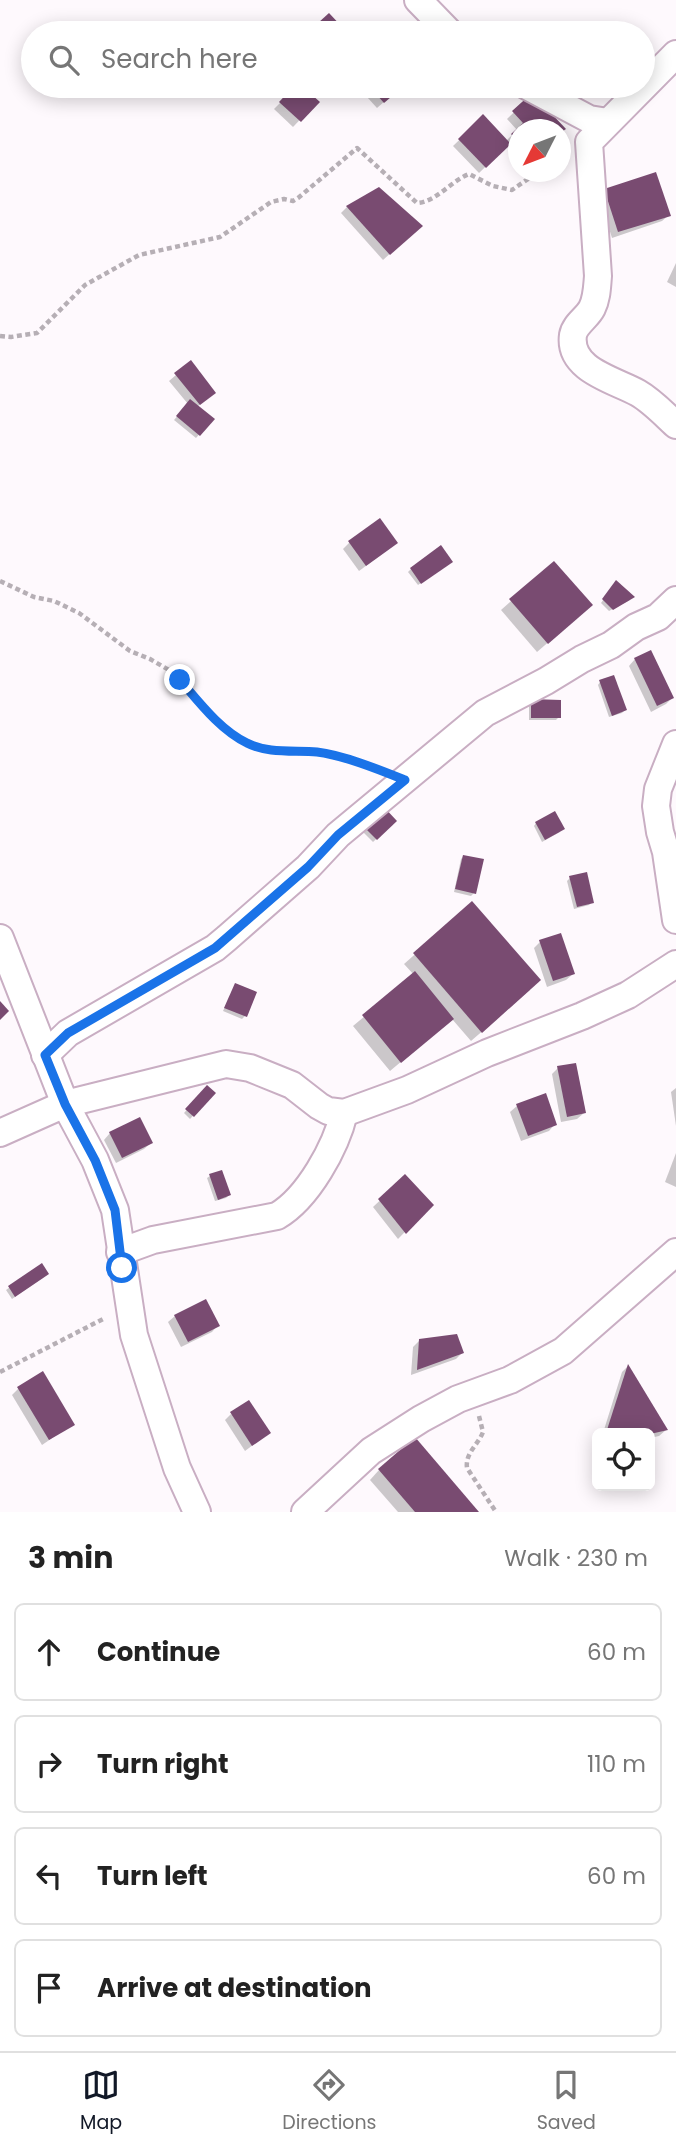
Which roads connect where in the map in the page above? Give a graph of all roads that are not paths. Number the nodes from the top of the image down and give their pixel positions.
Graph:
1 (418, 0) edge
2 (438, 21) edge
3 (676, 54) edge
4 (655, 75) edge
5 (550, 98) edge
6 (632, 98) edge
7 (608, 122) junction
8 (676, 425) edge
9 (676, 600) edge
10 (676, 744) edge
11 (676, 920) edge
12 (0, 938) edge
13 (676, 964) edge
14 (45, 1055) junction
15 (65, 1104) junction
16 (344, 1112) junction
17 (0, 1133) edge
18 (120, 1252) junction
19 (676, 1252) edge
20 (197, 1512) edge
21 (305, 1512) edge

1 - 2 street
3 - 4 street
5 - 7 street
6 - 7 street
7 - 8 street
9 - 14 street
10 - 11 street
12 - 14 street
13 - 16 street
14 - 15 street
15 - 16 street
15 - 17 street
15 - 18 street
16 - 18 street
18 - 20 street
19 - 21 street

